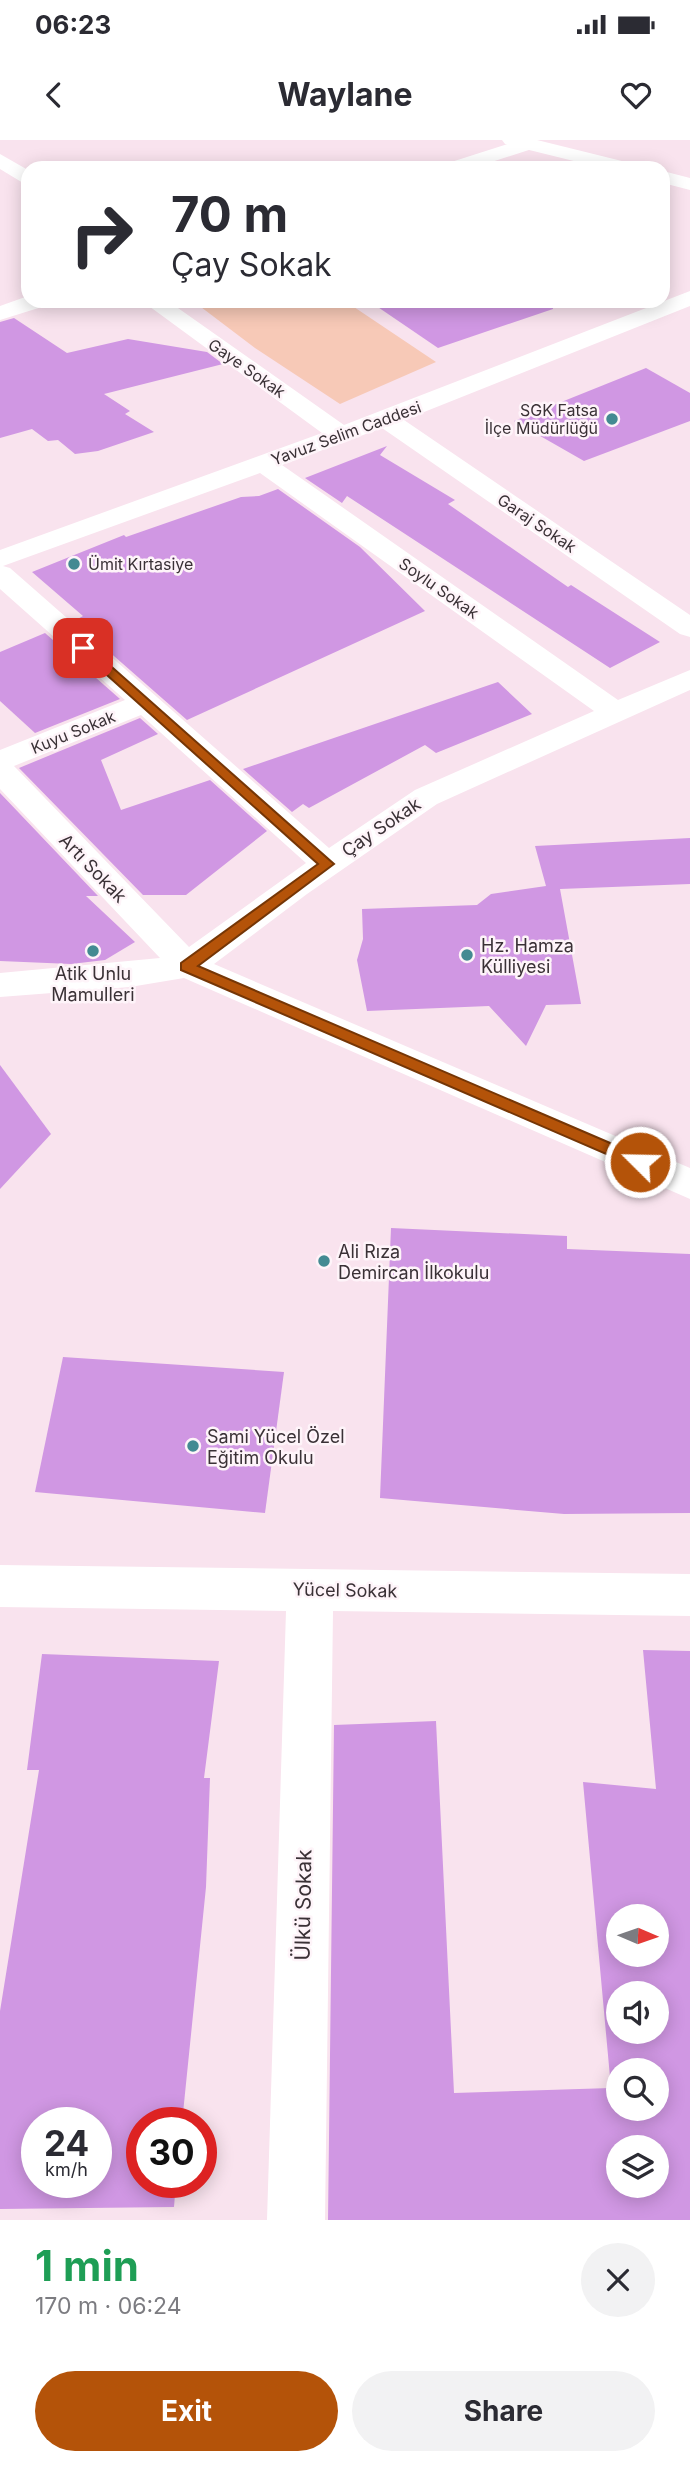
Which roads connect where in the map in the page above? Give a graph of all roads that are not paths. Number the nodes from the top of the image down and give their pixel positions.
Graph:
1 (520, 142) edge
2 (0, 160) edge
3 (470, 161) edge
4 (598, 161) edge
5 (21, 175) edge
6 (670, 179) edge
7 (690, 184) edge
8 (690, 298) edge
9 (670, 306) edge
10 (163, 308) edge
11 (665, 308) edge
12 (385, 419) junction
13 (341, 435) junction
14 (262, 464) junction
15 (0, 559) edge
16 (0, 574) edge
17 (690, 628) edge
18 (690, 679) edge
19 (145, 703) junction
20 (616, 712) junction
21 (0, 761) edge
22 (0, 770) edge
23 (327, 864) junction
24 (187, 967) junction
25 (0, 985) edge
26 (690, 1184) edge
27 (0, 1586) edge
28 (310, 1589) junction
29 (690, 1595) edge
30 (296, 2220) edge

1 - 3 street
1 - 4 street
2 - 5 street
6 - 7 street
8 - 9 street, Yavuz Selim Caddesi
10 - 13 street, Gaye Sokak
11 - 12 street, Yavuz Selim Caddesi
12 - 13 street, Yavuz Selim Caddesi
12 - 17 street, Garaj Sokak
13 - 14 street, Yavuz Selim Caddesi
14 - 15 street, Yavuz Selim Caddesi
14 - 20 street, Soylu Sokak
16 - 19 street
18 - 20 street, Çay Sokak
19 - 21 street, Kuyu Sokak
19 - 23 street
20 - 23 street, Çay Sokak
22 - 24 street, Artı Sokak
23 - 24 street, Çay Sokak
24 - 25 street, Çay Sokak
24 - 26 street
27 - 28 street, Yücel Sokak
28 - 29 street, Yücel Sokak
28 - 30 street, Ülkü Sokak

